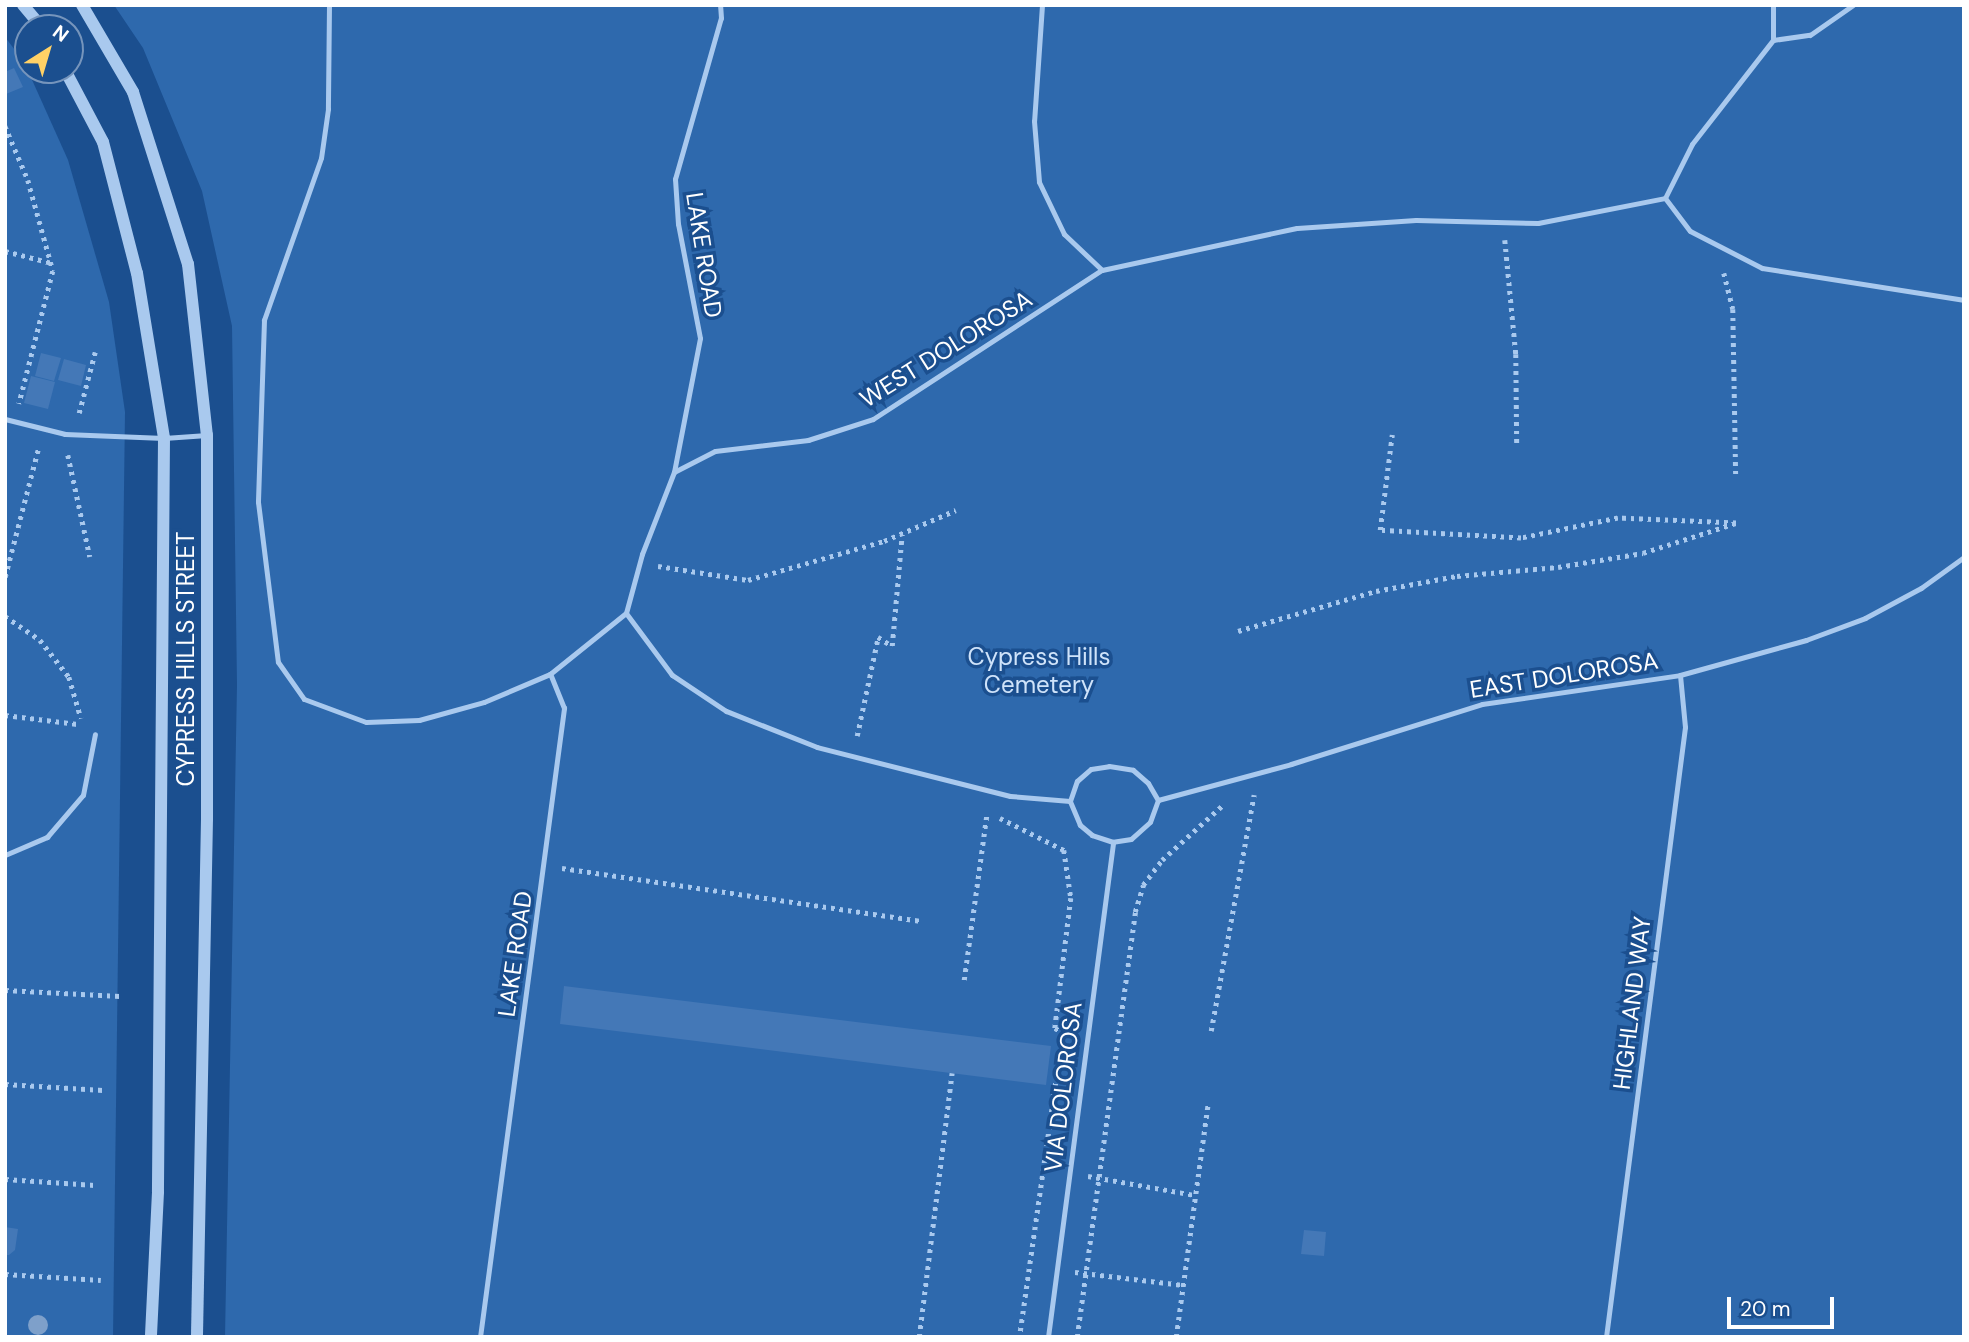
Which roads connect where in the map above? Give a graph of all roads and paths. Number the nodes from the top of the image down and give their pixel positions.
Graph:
1 (82, 5) edge
2 (329, 5) edge
3 (720, 5) edge
4 (1042, 5) edge
5 (1773, 5) edge
6 (1853, 5) edge
7 (1773, 40) junction
8 (72, 84) edge
9 (5, 126) edge
10 (1665, 198) junction
11 (1502, 222) junction
12 (1717, 245) junction
13 (5, 251) edge
14 (52, 263) junction
15 (1102, 270) junction
16 (1964, 300) edge
17 (95, 352) dead end
18 (5, 419) edge
19 (15, 421) junction
20 (74, 435) junction
21 (207, 435) junction
22 (1392, 435) dead end
23 (164, 438) junction
24 (38, 446) dead end
25 (1517, 446) dead end
26 (80, 452) dead end
27 (674, 472) junction
28 (1736, 477) dead end
29 (956, 510) dead end
30 (902, 534) junction
31 (90, 557) dead end
32 (1964, 557) edge
33 (640, 563) junction
34 (5, 577) edge
35 (626, 613) junction
36 (5, 616) edge
37 (1238, 631) dead end
38 (551, 674) junction
39 (1680, 674) junction
40 (5, 715) edge
41 (80, 724) junction
42 (96, 734) joint
43 (852, 758) junction
44 (1258, 773) junction
45 (1158, 800) junction
46 (1070, 801) junction
47 (977, 810) dead end
48 (987, 813) junction
49 (1113, 842) junction
50 (5, 855) edge
51 (544, 866) junction
52 (921, 921) dead end
53 (964, 979) dead end
54 (5, 990) edge
55 (120, 996) dead end
56 (1211, 1031) dead end
57 (952, 1073) dead end
58 (5, 1084) edge
59 (103, 1090) dead end
60 (1208, 1104) dead end
61 (1070, 1173) junction
62 (1099, 1178) junction
63 (5, 1179) edge
64 (95, 1185) dead end
65 (1195, 1195) junction
66 (1057, 1270) junction
67 (5, 1274) edge
68 (1086, 1274) junction
69 (101, 1280) dead end
70 (1183, 1285) junction
71 (150, 1337) edge
72 (197, 1337) edge
73 (480, 1337) edge
74 (919, 1337) edge
75 (1020, 1337) edge
76 (1048, 1337) edge
77 (1077, 1337) edge
78 (1176, 1337) edge
79 (1606, 1337) edge

1 - 21 street, CYPRESS HILLS STREET
2 - 38 lane
3 - 27 lane, LAKE ROAD
4 - 15 lane
5 - 7 lane
6 - 7 lane
7 - 10 lane
8 - 23 street, CYPRESS HILLS STREET
9 - 14 path
10 - 11 lane, WEST DOLOROSA
10 - 12 lane
11 - 15 lane, WEST DOLOROSA
11 - 25 path
12 - 16 lane
12 - 28 path
13 - 14 path
14 - 19 path
15 - 27 lane, WEST DOLOROSA
17 - 20 path
18 - 19 lane
19 - 20 lane
20 - 23 lane
21 - 23 lane
21 - 72 street, CYPRESS HILLS STREET
22 - 37 path
23 - 71 street, CYPRESS HILLS STREET
24 - 34 path
26 - 31 path
27 - 33 lane
29 - 30 path
30 - 33 path
30 - 43 path
32 - 39 lane, EAST DOLOROSA
33 - 35 lane
35 - 38 lane
35 - 43 lane
36 - 41 path
38 - 51 lane, LAKE ROAD
39 - 44 lane, EAST DOLOROSA
39 - 79 lane, HIGHLAND WAY
40 - 41 path
41 - 42 path
42 - 50 lane
43 - 46 lane
44 - 45 lane, EAST DOLOROSA
44 - 56 path
44 - 62 path
45 - 46 lane
45 - 49 lane
46 - 49 lane
47 - 48 path
48 - 53 path
48 - 75 path
49 - 61 lane, VIA DOLOROSA
51 - 52 path
51 - 73 lane, LAKE ROAD
54 - 55 path
57 - 74 path
58 - 59 path
60 - 65 path
61 - 62 path
61 - 66 lane, VIA DOLOROSA
62 - 65 path
62 - 68 path
63 - 64 path
65 - 70 path
66 - 68 path
66 - 76 lane, VIA DOLOROSA
67 - 69 path
68 - 70 path
68 - 77 path
70 - 78 path

